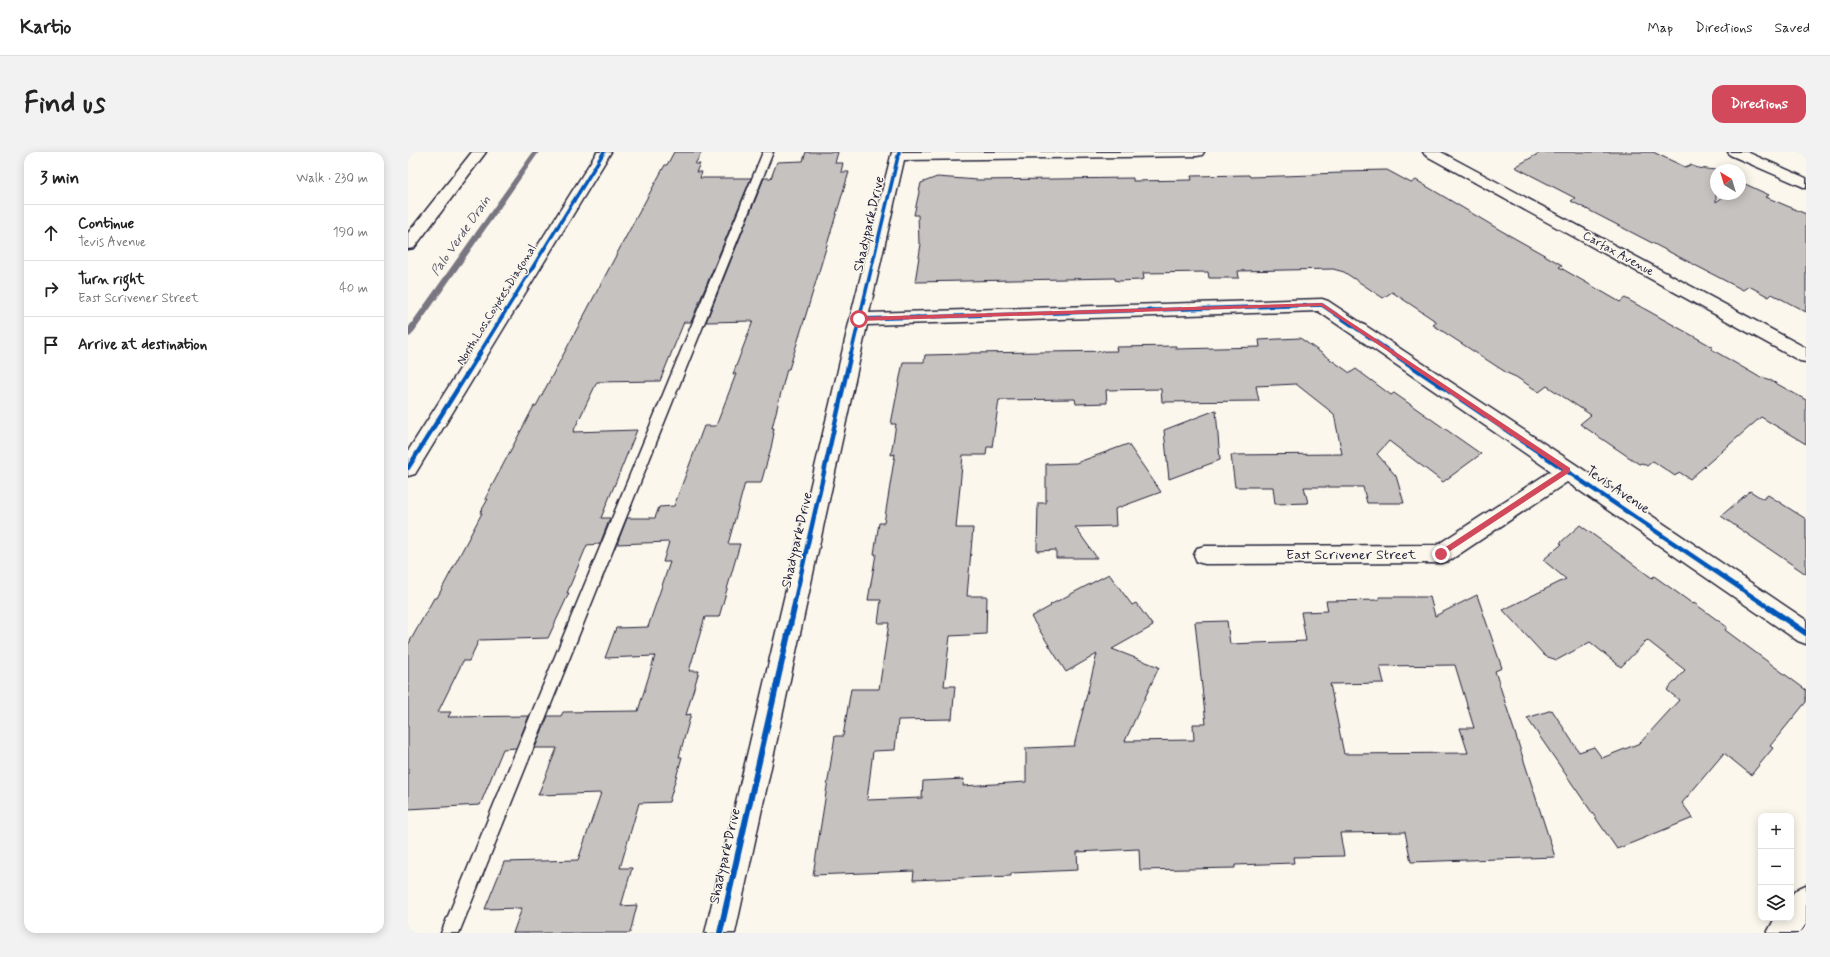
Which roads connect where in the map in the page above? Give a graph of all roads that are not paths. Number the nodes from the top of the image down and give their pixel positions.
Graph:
1 (479, 152) edge
2 (604, 152) edge
3 (768, 152) edge
4 (1197, 152) edge
5 (1430, 152) edge
6 (1735, 152) edge
7 (898, 154) edge
8 (1806, 183) edge
9 (408, 244) edge
10 (859, 319) junction
11 (1806, 356) edge
12 (408, 468) edge
13 (1568, 470) junction
14 (1205, 555) dead end
15 (1806, 633) edge
16 (1806, 899) edge
17 (450, 933) edge
18 (720, 933) edge
19 (1782, 933) edge

1 - 9 street
2 - 12 street, North Los Coyotes Diagonal
3 - 17 lane
4 - 7 street
5 - 11 street, Carfax Avenue
6 - 8 street
7 - 10 street, Shadypark Drive
10 - 13 street, Tevis Avenue
10 - 18 street, Shadypark Drive
13 - 14 street, East Scrivener Street
13 - 15 street, Tevis Avenue
16 - 19 street

